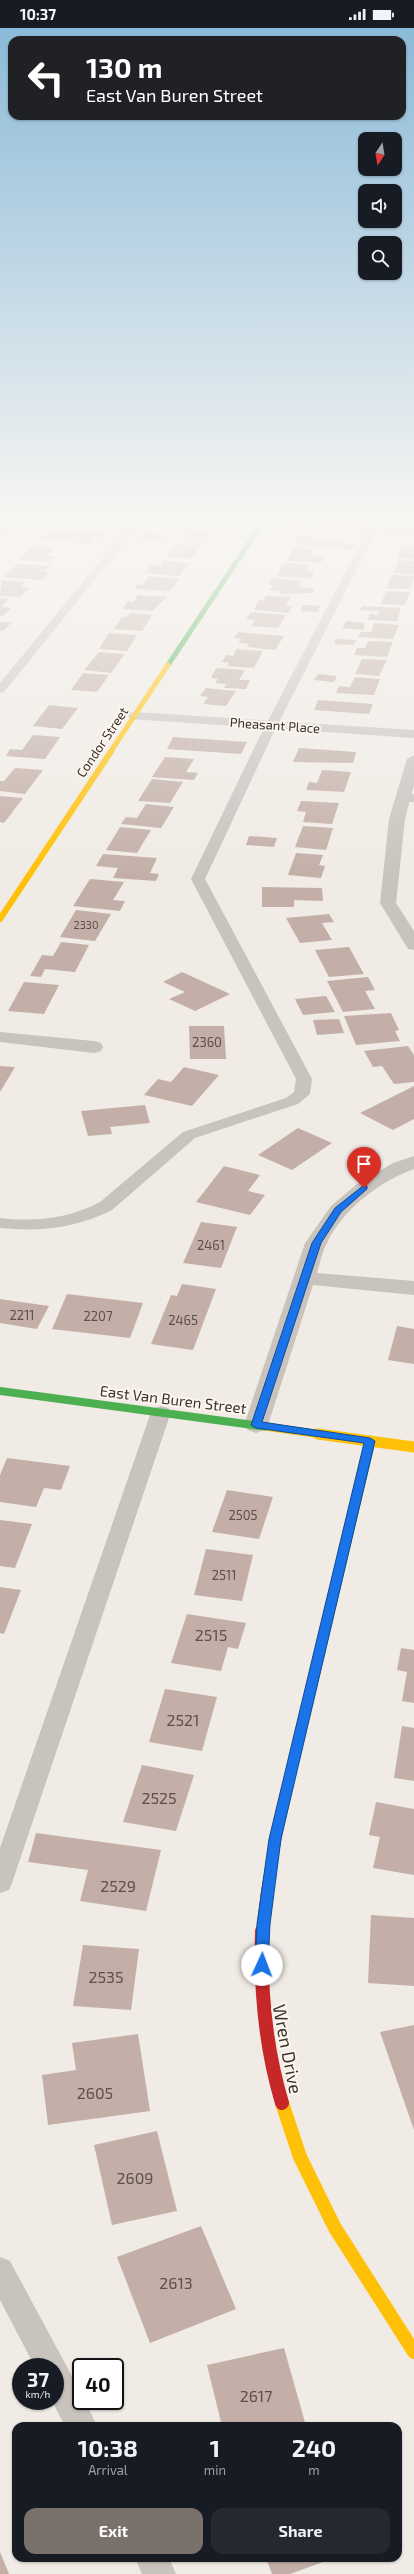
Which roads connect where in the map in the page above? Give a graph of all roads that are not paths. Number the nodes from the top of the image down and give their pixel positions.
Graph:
1 (43, 638) edge
2 (187, 638) edge
3 (317, 638) edge
4 (0, 690) edge
5 (135, 716) junction
6 (272, 725) junction
7 (414, 734) edge
8 (414, 759) edge
9 (408, 798) edge
10 (0, 919) edge
11 (414, 945) edge
12 (0, 1037) edge
13 (94, 1047) dead end
14 (414, 1162) edge
15 (0, 1223) edge
16 (305, 1278) junction
17 (414, 1288) edge
18 (0, 1391) edge
19 (161, 1412) junction
20 (256, 1425) junction
21 (370, 1441) junction
22 (414, 1446) edge
23 (0, 1882) edge
24 (0, 2271) edge
25 (414, 2352) edge
26 (46, 2358) edge
27 (64, 2392) edge
28 (80, 2422) edge
29 (153, 2562) edge
30 (160, 2574) edge

1 - 4 lane
2 - 5 street, Condor Street
3 - 6 lane
5 - 6 street, Pheasant Place
5 - 10 street, Condor Street
6 - 7 street, Pheasant Place
6 - 15 lane
8 - 9 street
9 - 11 street
12 - 13 street
14 - 16 street
16 - 17 street
16 - 20 street
18 - 19 street, East Van Buren Street
19 - 20 street, East Van Buren Street
19 - 23 lane
20 - 21 street, East Van Buren Street
21 - 22 street, East Van Buren Street
21 - 25 street, Wren Drive
24 - 26 lane
27 - 28 lane
29 - 30 lane

